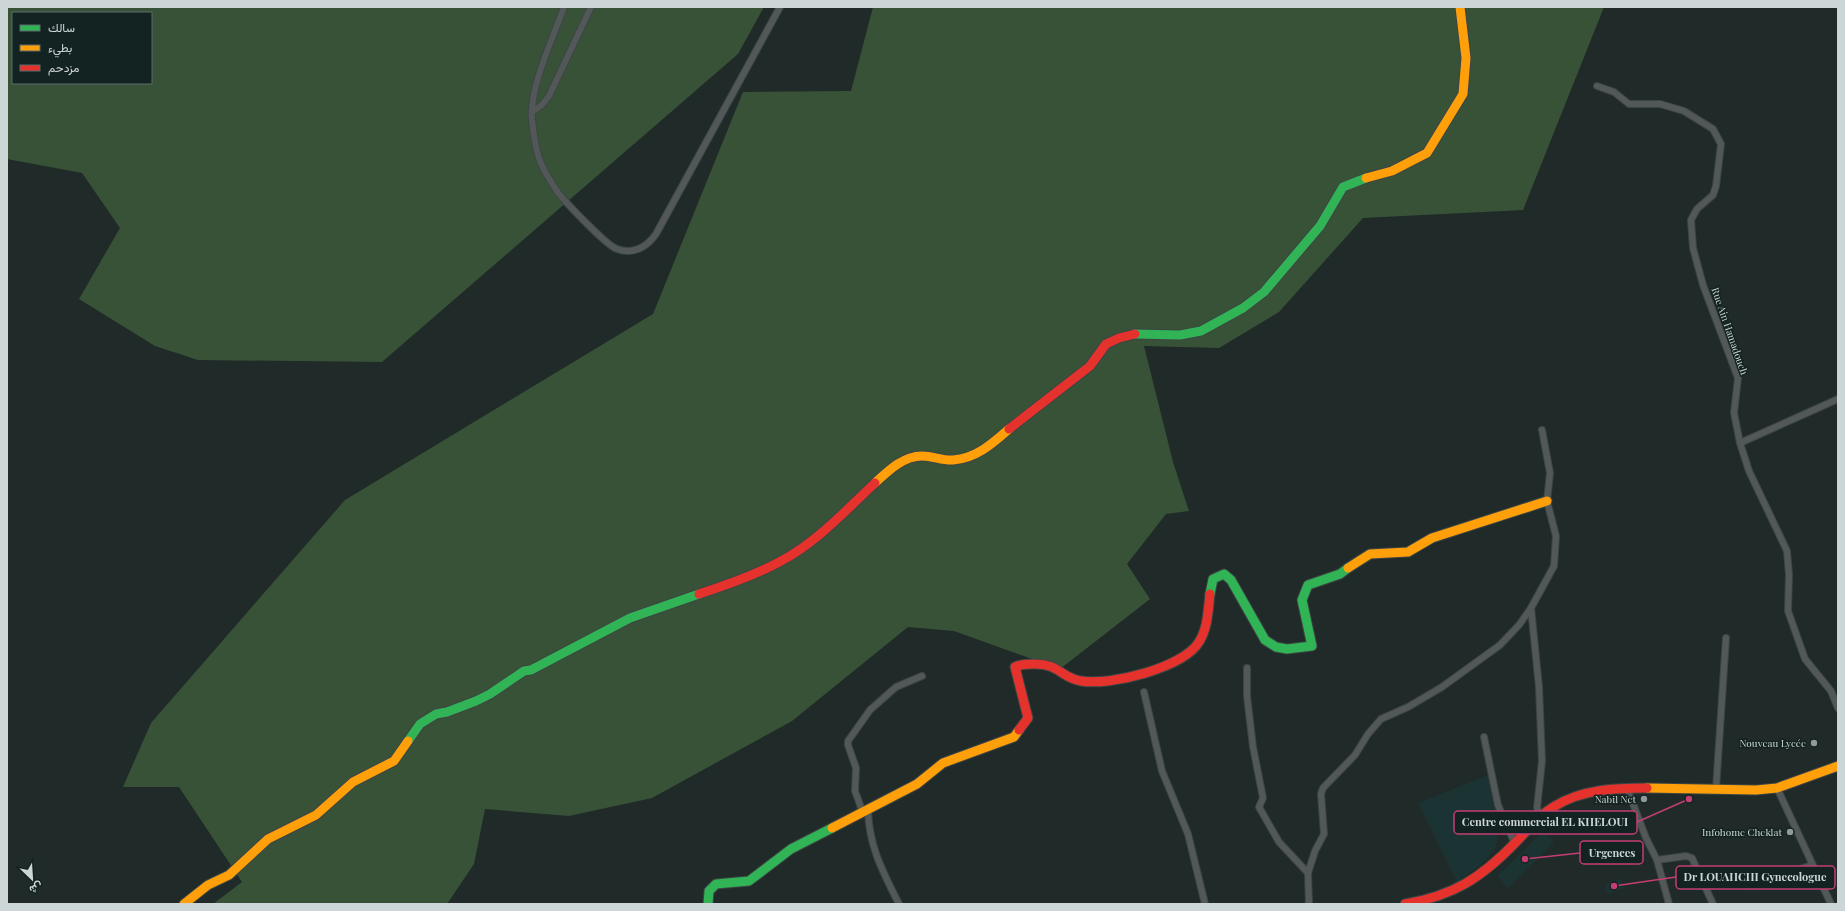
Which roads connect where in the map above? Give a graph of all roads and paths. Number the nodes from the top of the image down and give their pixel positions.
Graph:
1 (564, 7) edge
2 (591, 7) edge
3 (780, 7) edge
4 (1460, 7) edge
5 (1597, 86) dead end
6 (532, 112) junction
7 (1838, 399) edge
8 (1542, 430) dead end
9 (1740, 443) junction
10 (1547, 501) junction
11 (1531, 608) junction
12 (1726, 638) dead end
13 (1247, 668) dead end
14 (922, 676) dead end
15 (1144, 692) dead end
16 (1838, 708) edge
17 (1484, 737) dead end
18 (1838, 766) edge
19 (1627, 788) junction
20 (1777, 788) junction
21 (1716, 790) junction
22 (866, 811) junction
23 (1541, 816) junction
24 (1515, 844) junction
25 (1657, 860) junction
26 (1812, 865) junction
27 (1308, 873) junction
28 (1751, 886) dead end
29 (184, 904) edge
30 (708, 904) edge
31 (899, 904) edge
32 (1205, 904) edge
33 (1309, 904) edge
34 (1405, 904) edge
35 (1670, 904) edge
36 (1713, 904) edge
37 (1830, 904) edge

1 - 6 street
2 - 6 street
3 - 6 street
4 - 29 street
5 - 9 street, Rue Ain Hamadouch
7 - 9 street
8 - 10 street
9 - 16 street, Rue Ain Hamadouch
10 - 11 street
10 - 22 street
11 - 23 street
11 - 27 street
12 - 21 street
13 - 27 street
14 - 22 street
15 - 32 street
17 - 24 street
18 - 20 street
19 - 21 street
19 - 23 street
19 - 25 street
20 - 21 street
20 - 26 street
22 - 30 street
22 - 31 street
23 - 24 street
24 - 34 street
25 - 35 street
25 - 36 street
26 - 28 street
26 - 37 street
27 - 33 street

